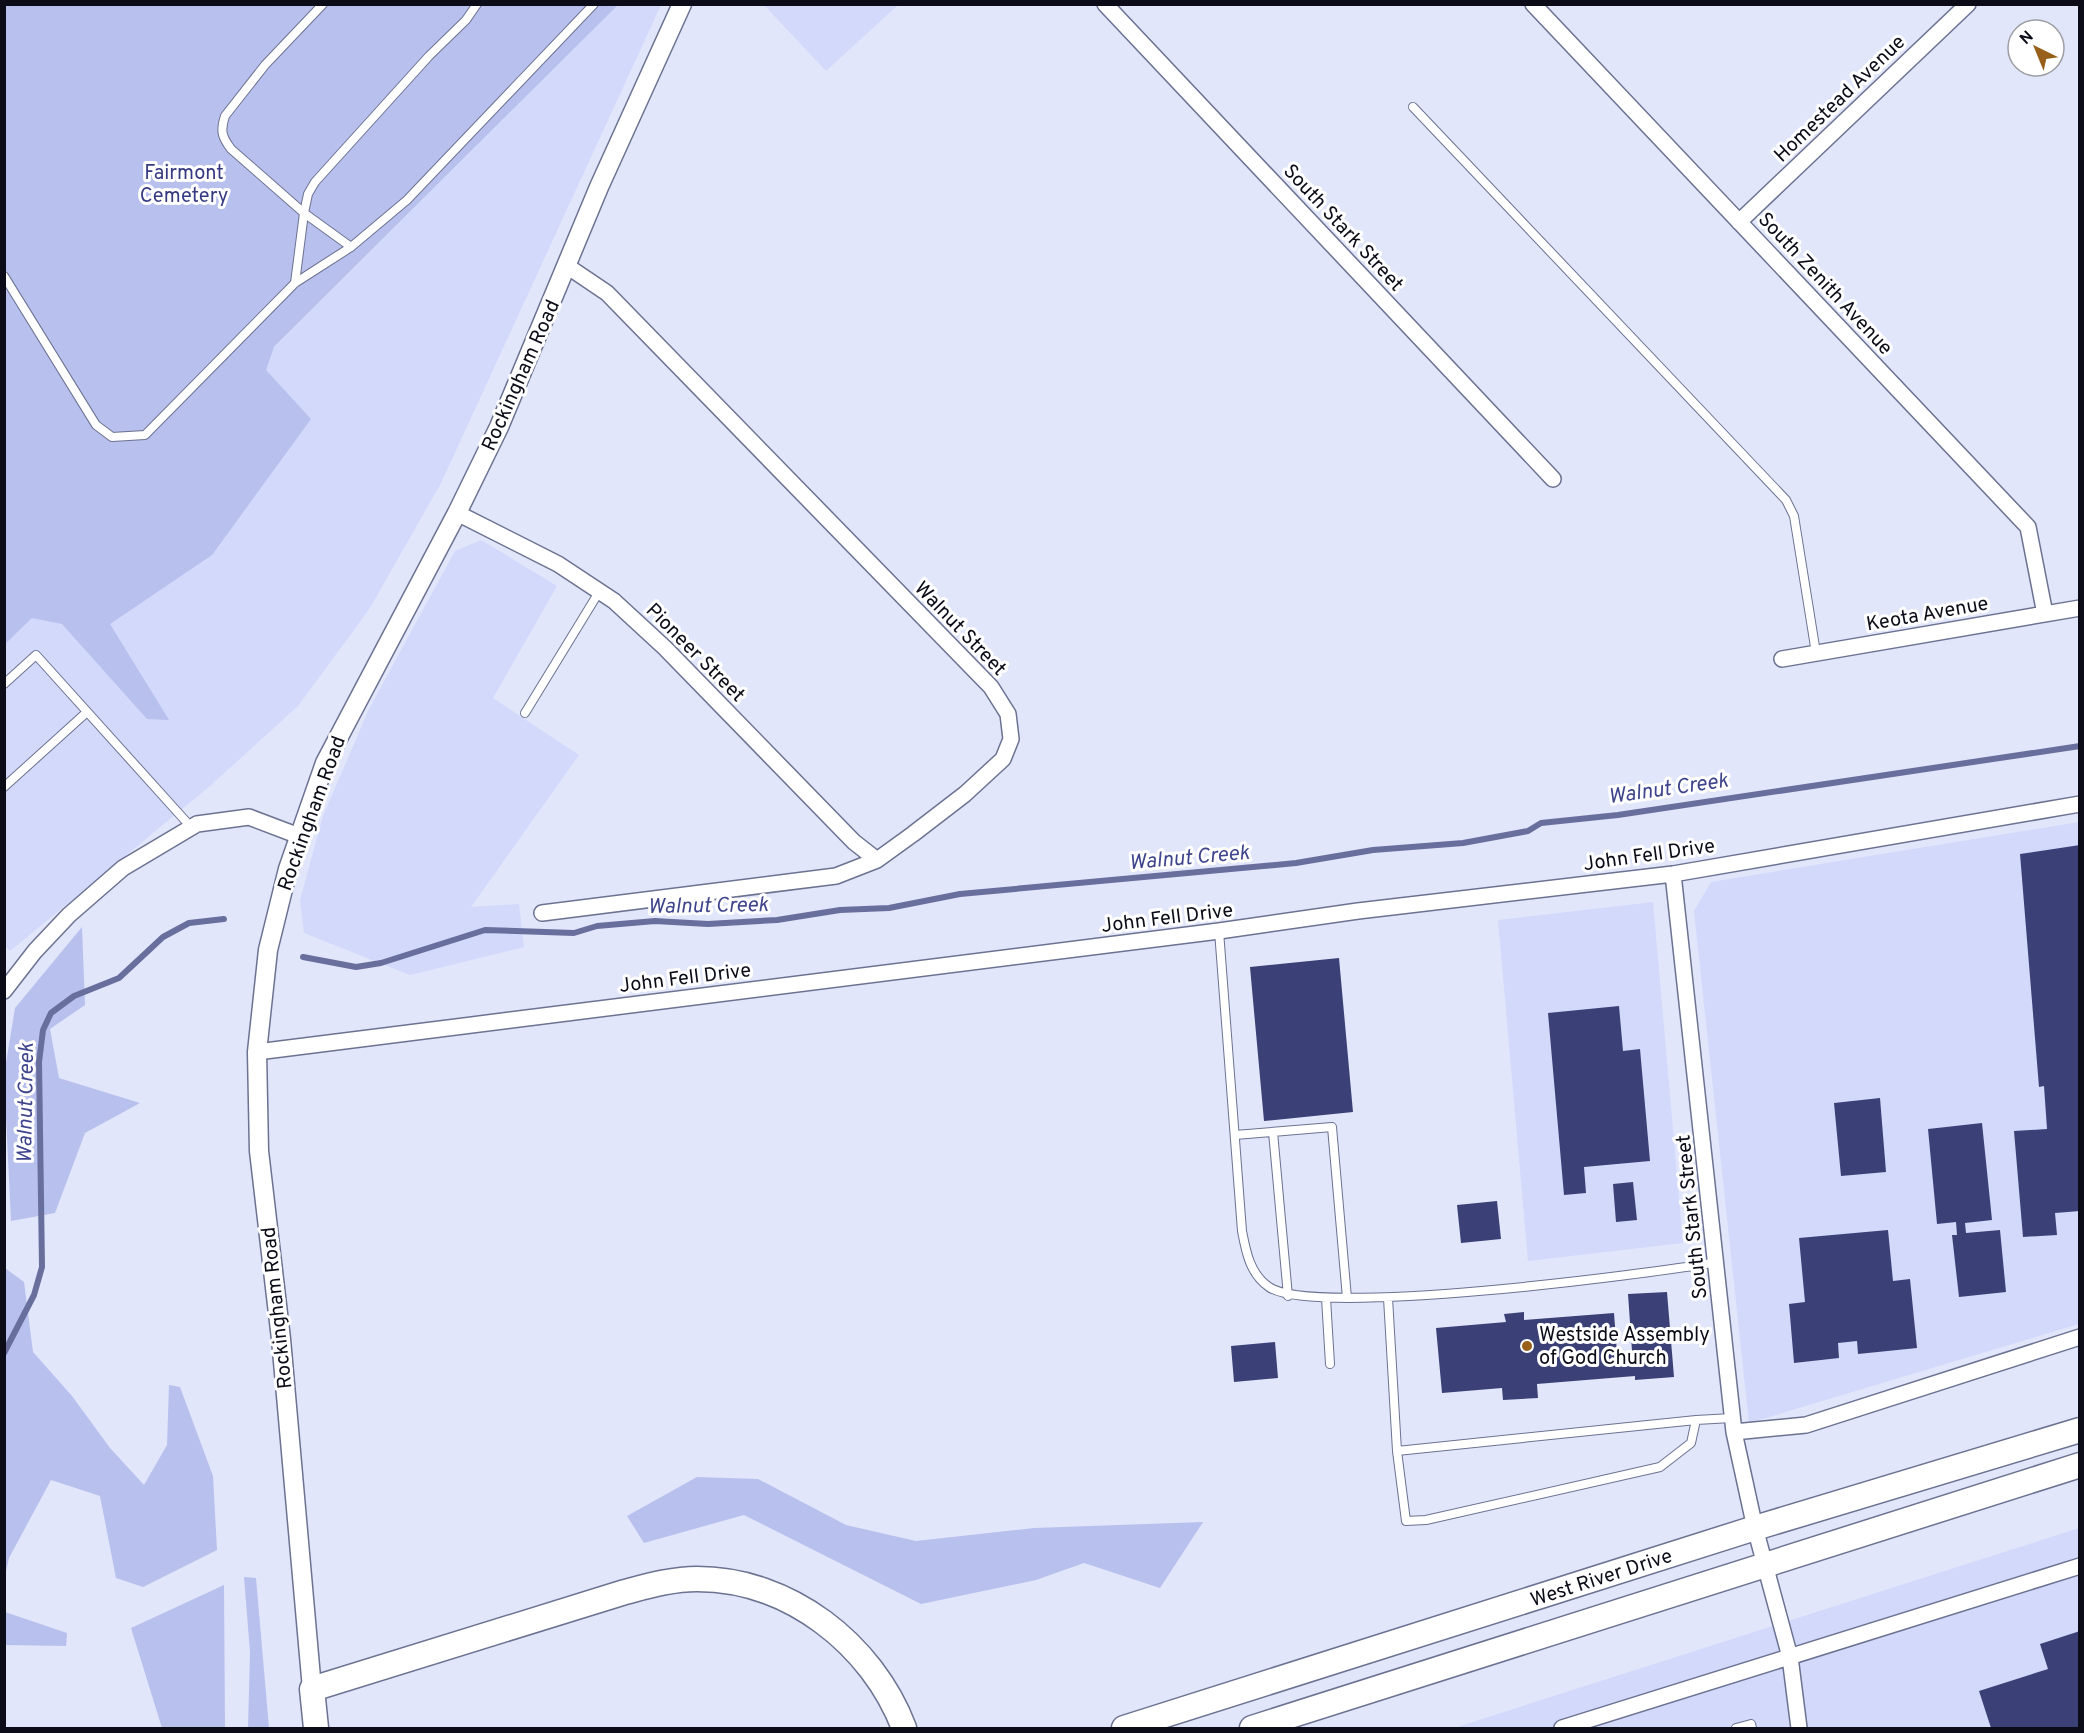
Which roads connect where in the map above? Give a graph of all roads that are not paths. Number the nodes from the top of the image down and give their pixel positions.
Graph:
1 (323, 4) edge
2 (477, 4) edge
3 (594, 4) edge
4 (682, 4) edge
5 (1533, 4) edge
6 (1968, 4) edge
7 (1110, 6) edge
8 (1413, 107) dead end
9 (303, 213) junction
10 (1739, 222) junction
11 (351, 247) junction
12 (567, 266) junction
13 (4, 276) edge
14 (295, 283) junction
15 (1553, 479) dead end
16 (457, 513) junction
17 (599, 592) junction
18 (2079, 608) edge
19 (2045, 614) junction
20 (1816, 653) junction
21 (1782, 659) dead end
22 (4, 684) edge
23 (87, 712) junction
24 (525, 713) dead end
25 (4, 787) edge
26 (2079, 804) edge
27 (191, 827) junction
28 (299, 836) junction
29 (877, 860) junction
30 (1674, 874) junction
31 (542, 913) dead end
32 (1219, 932) junction
33 (4, 991) edge
34 (256, 1052) junction
35 (1273, 1132) junction
36 (1235, 1135) junction
37 (1717, 1262) junction
38 (1288, 1296) junction
39 (1326, 1298) junction
40 (1347, 1298) junction
41 (1388, 1298) junction
42 (2079, 1337) edge
43 (1330, 1364) dead end
44 (1696, 1420) junction
45 (1733, 1425) junction
46 (2079, 1430) edge
47 (1397, 1451) junction
48 (2079, 1465) edge
49 (1755, 1528) junction
50 (1764, 1563) junction
51 (2079, 1566) edge
52 (1790, 1657) junction
53 (312, 1689) junction
54 (316, 1728) edge
55 (904, 1728) edge
56 (1124, 1728) edge
57 (1252, 1728) edge
58 (1562, 1728) edge
59 (1736, 1728) edge
60 (1752, 1728) edge
61 (1799, 1728) edge

1 - 9 lane
2 - 9 lane
3 - 11 lane
4 - 12 street, Rockingham Road
5 - 10 street, South Zenith Avenue
6 - 10 street, Homestead Avenue
7 - 15 street, South Stark Street
8 - 20 lane
9 - 11 lane
9 - 14 lane
10 - 19 street, South Zenith Avenue
11 - 14 lane
12 - 16 street, Rockingham Road
12 - 29 street, Walnut Street
13 - 14 lane
16 - 17 street, Pioneer Street
16 - 28 street, Rockingham Road
17 - 24 lane
17 - 29 street, Pioneer Street
18 - 19 street, Keota Avenue
19 - 20 street, Keota Avenue
20 - 21 street, Keota Avenue
22 - 23 lane
23 - 25 lane
23 - 27 lane
26 - 30 street, John Fell Drive
27 - 28 street
27 - 33 street
28 - 34 street, Rockingham Road
29 - 31 street, Walnut Street
30 - 32 street, John Fell Drive
30 - 37 street, South Stark Street
32 - 34 street, John Fell Drive
32 - 36 lane
34 - 53 street, Rockingham Road
35 - 36 lane
35 - 38 lane
35 - 40 lane
36 - 38 lane
37 - 41 lane
37 - 45 street, South Stark Street
38 - 39 lane
39 - 40 lane
39 - 43 lane
40 - 41 lane
41 - 47 lane
42 - 45 street
44 - 45 lane
44 - 47 lane
44 - 47 lane
45 - 49 street, South Stark Street
46 - 49 main road, West River Drive
48 - 50 main road, West River Drive
49 - 50 street, South Stark Street
49 - 56 main road, West River Drive
50 - 52 street, South Stark Street
50 - 57 main road, West River Drive
51 - 52 street
52 - 58 street
52 - 61 street, South Stark Street
53 - 54 main road, Rockingham Road
53 - 55 main road
59 - 60 lane

